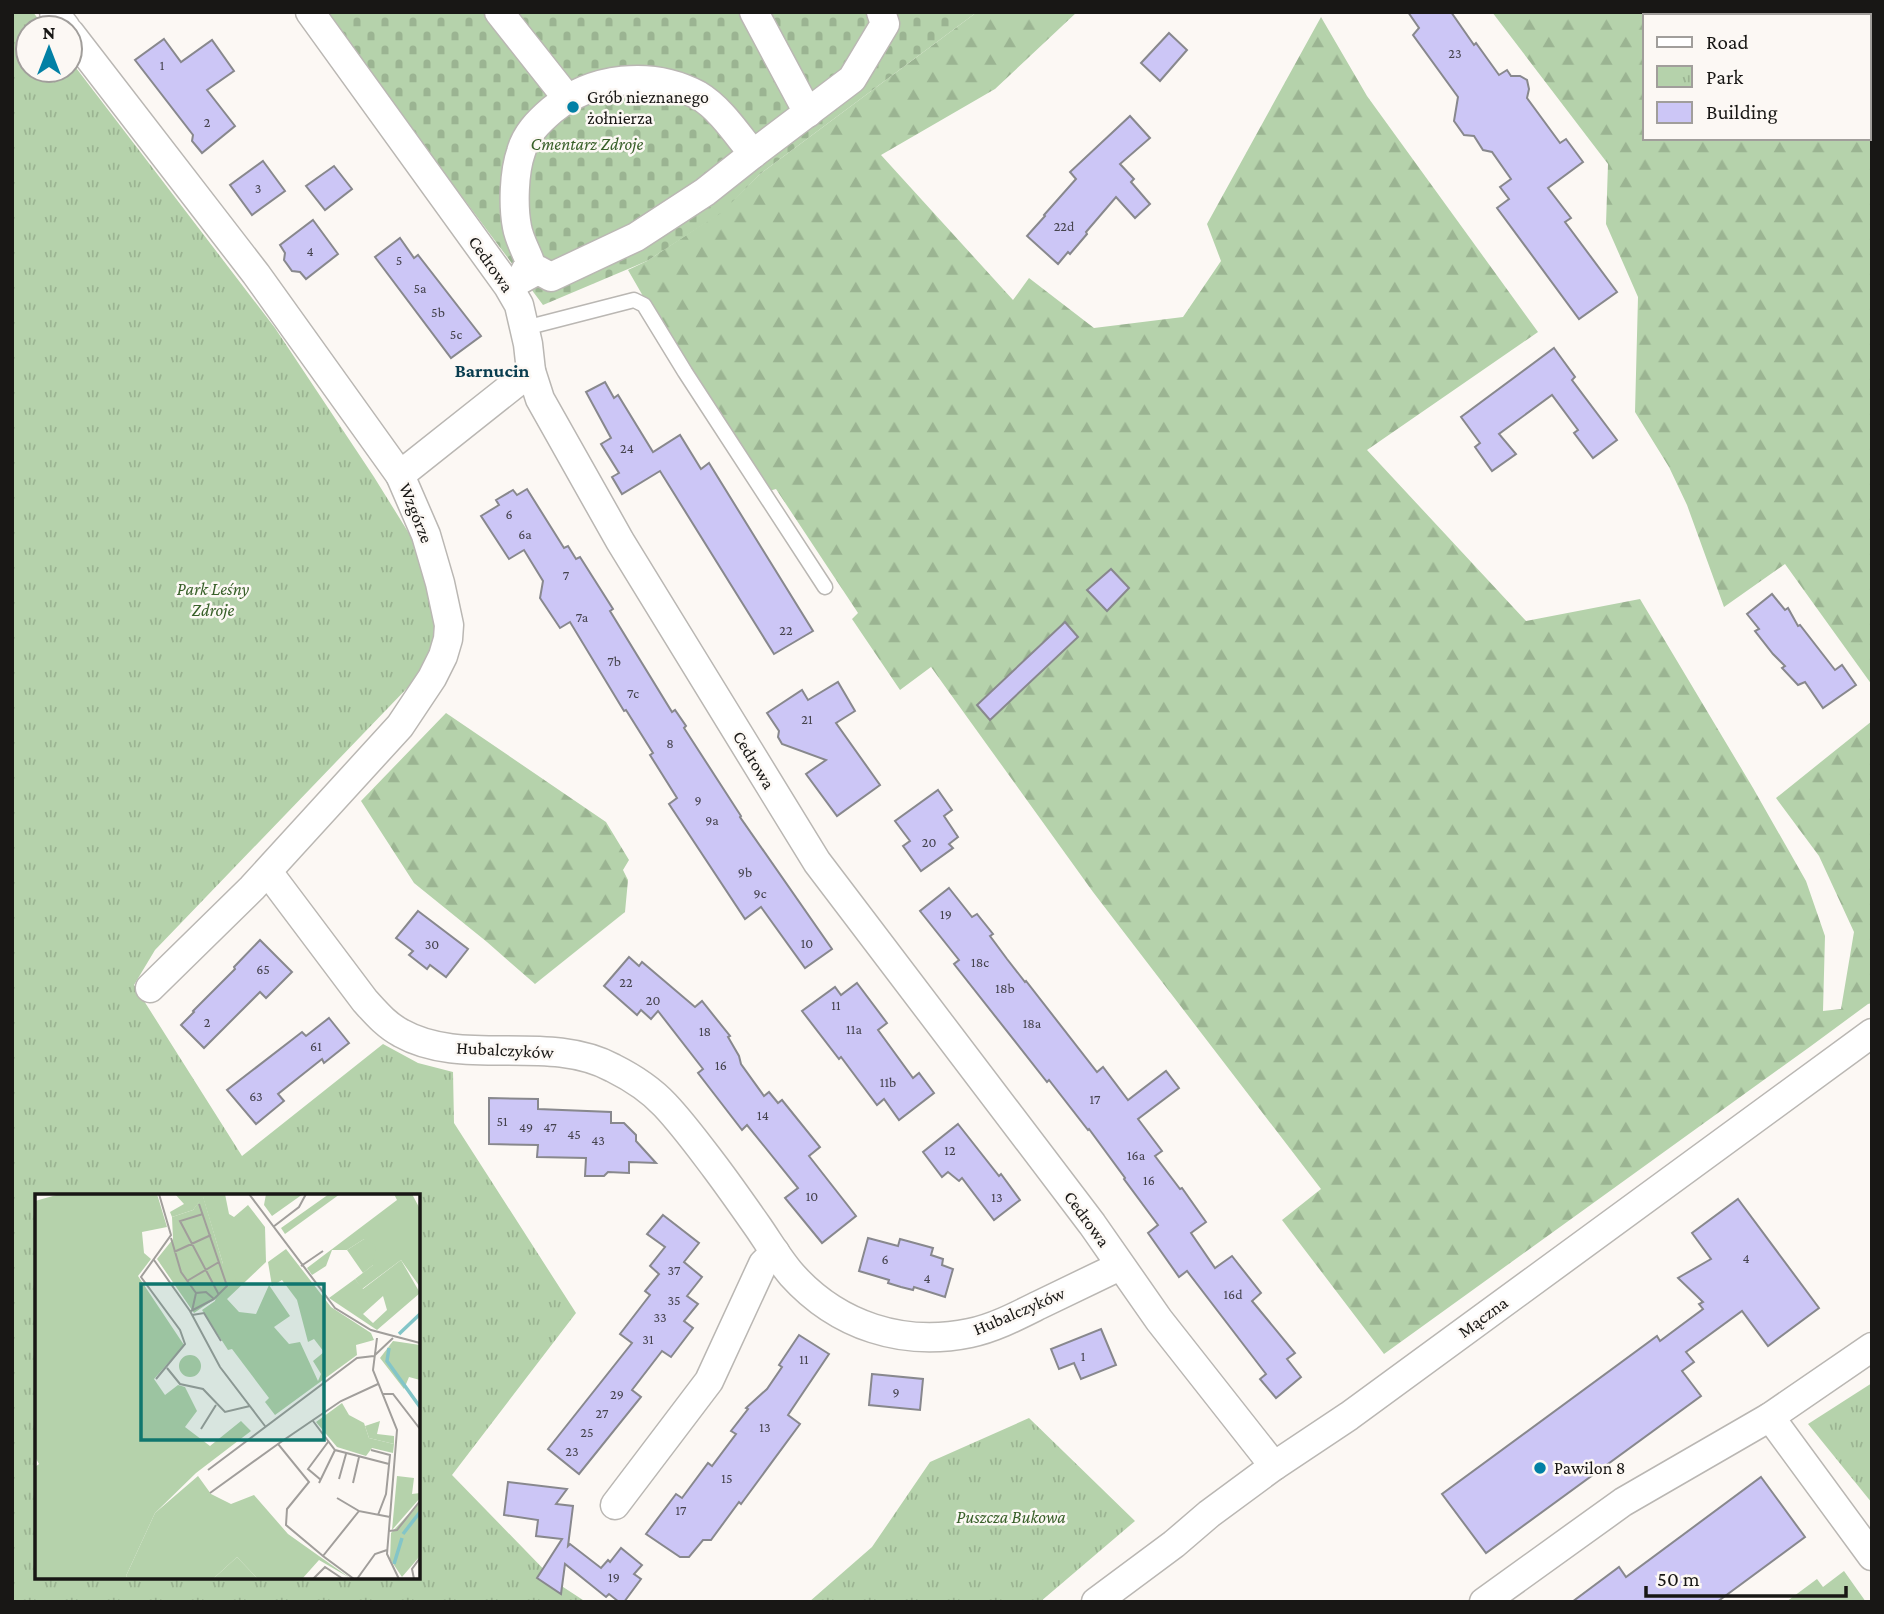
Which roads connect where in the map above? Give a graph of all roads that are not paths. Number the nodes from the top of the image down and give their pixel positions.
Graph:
1 (310, 12) edge
2 (499, 12) edge
3 (754, 12) edge
4 (881, 12) edge
5 (84, 51) edge
6 (567, 98) junction
7 (808, 113) junction
8 (753, 154) junction
9 (515, 283) junction
10 (525, 328) junction
11 (531, 371) junction
12 (400, 475) junction
13 (825, 587) dead end
14 (268, 872) junction
15 (150, 988) dead end
16 (1872, 1034) edge
17 (775, 1252) junction
18 (1120, 1266) junction
19 (1872, 1347) edge
20 (1770, 1417) junction
21 (1274, 1466) junction
22 (615, 1505) dead end
23 (1872, 1556) edge
24 (1096, 1602) edge
25 (1484, 1602) edge

1 - 9 street, Cedrowa
2 - 6 street
3 - 7 street
4 - 7 street
5 - 12 street, Wzgórze
6 - 8 street
6 - 9 street
7 - 8 street
8 - 9 street
9 - 10 street, Cedrowa
10 - 11 street, Cedrowa
10 - 13 lane
11 - 12 street
11 - 18 street, Cedrowa
12 - 14 street, Wzgórze
14 - 15 street, Wzgórze
14 - 17 street, Hubalczyków
16 - 21 street, Mączna
17 - 18 street, Hubalczyków
17 - 22 street
18 - 21 street, Cedrowa
19 - 20 street
20 - 23 street
20 - 25 street
21 - 24 street, Mączna

